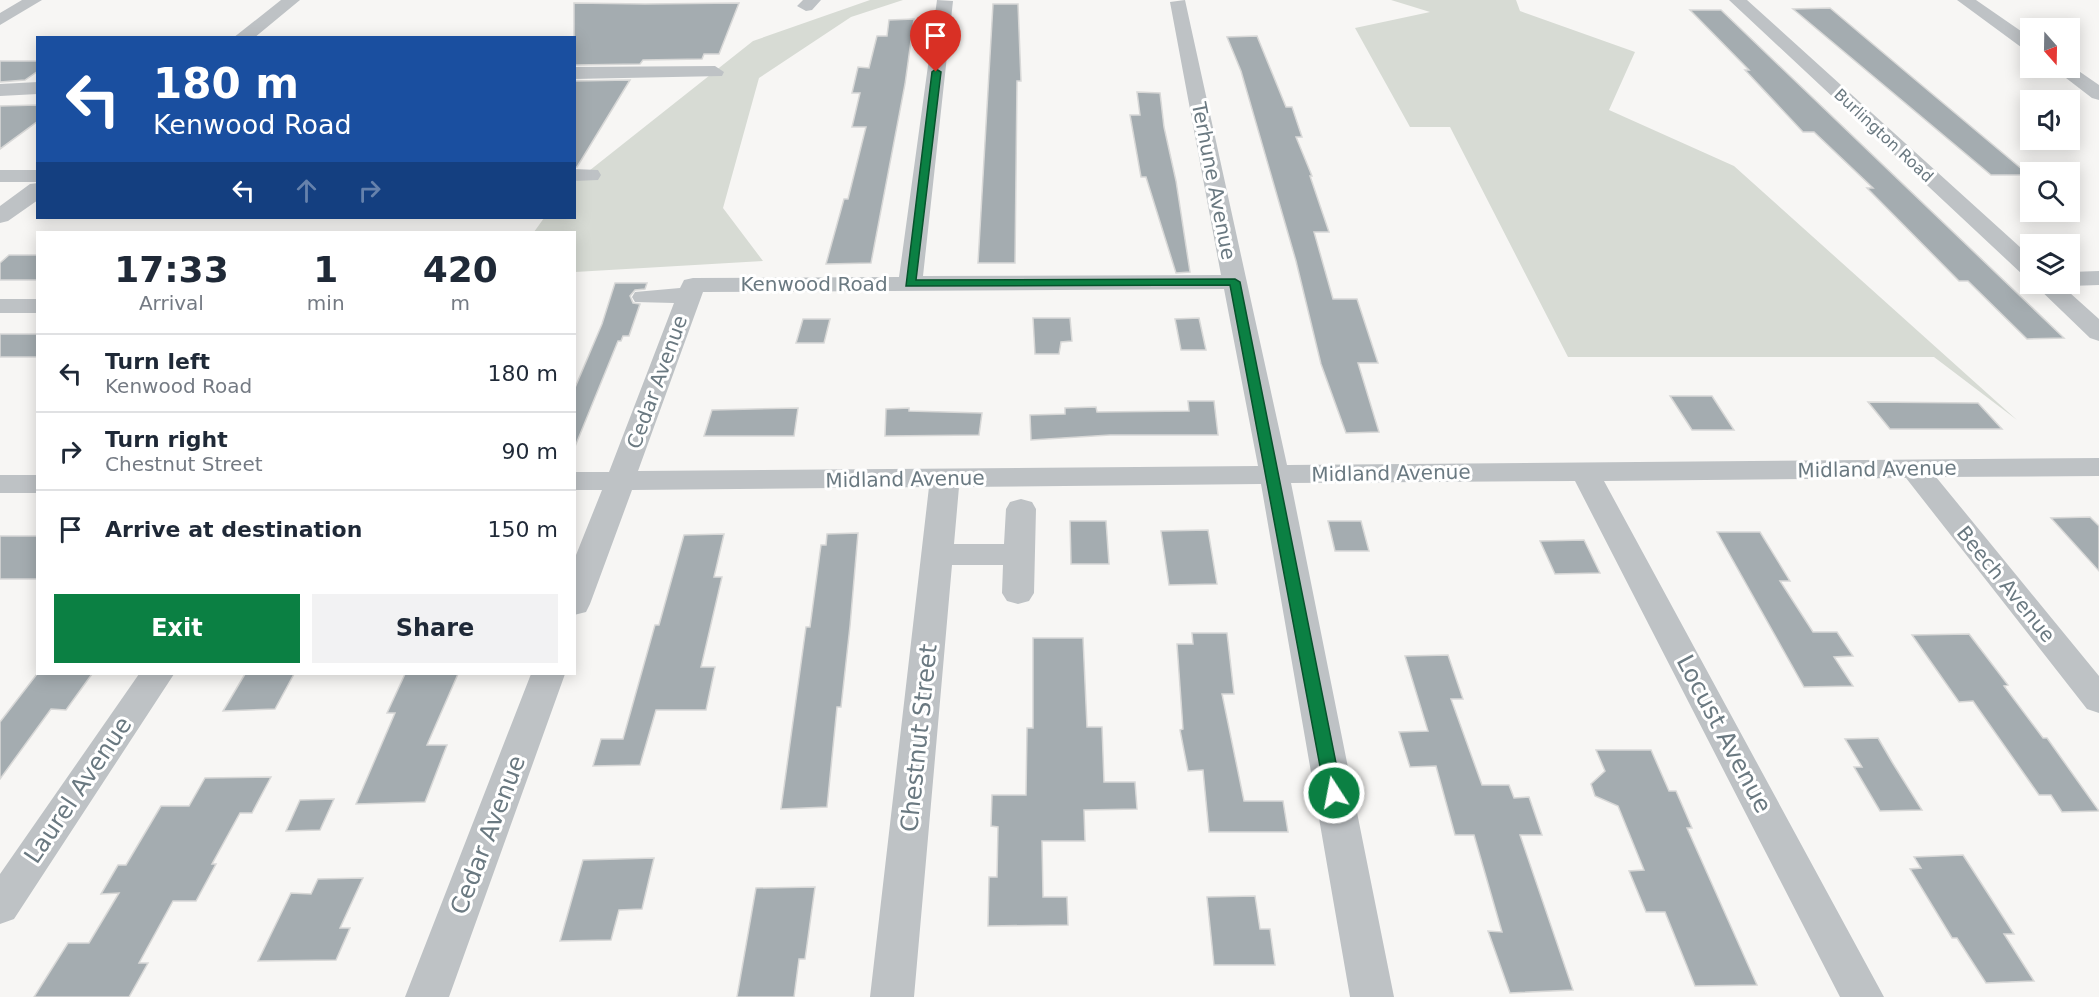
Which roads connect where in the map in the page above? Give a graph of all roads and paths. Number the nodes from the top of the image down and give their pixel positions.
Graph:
1 (34, 0) edge
2 (292, 0) edge
3 (1737, 0) edge
4 (1965, 0) edge
5 (945, 1) edge
6 (1178, 2) dead end
7 (0, 20) edge
8 (245, 36) edge
9 (2020, 38) edge
10 (715, 72) dead end
11 (576, 73) edge
12 (2077, 78) edge
13 (36, 88) edge
14 (0, 90) edge
15 (2099, 93) edge
16 (0, 176) edge
17 (36, 176) edge
18 (36, 190) edge
19 (0, 216) edge
20 (2020, 260) edge
21 (2099, 278) edge
22 (2080, 279) edge
23 (1235, 282) junction
24 (910, 284) junction
25 (2057, 294) edge
26 (689, 295) junction
27 (644, 297) dead end
28 (0, 306) edge
29 (36, 306) edge
30 (2099, 333) edge
31 (2099, 467) edge
32 (1914, 469) junction
33 (1585, 472) junction
34 (1274, 474) junction
35 (945, 479) junction
36 (620, 481) junction
37 (576, 482) edge
38 (0, 484) edge
39 (36, 484) edge
40 (1021, 508) dead end
41 (1020, 554) junction
42 (938, 555) junction
43 (1018, 593) dead end
44 (576, 599) edge
45 (155, 675) edge
46 (548, 675) edge
47 (2099, 700) edge
48 (0, 907) edge
49 (427, 997) edge
50 (892, 997) edge
51 (1372, 997) edge
52 (1862, 997) edge

1 - 7 street
2 - 8 street
3 - 20 street, Burlington Road
4 - 9 street
5 - 24 street
6 - 23 street, Terhune Avenue
10 - 11 street
12 - 15 street
13 - 14 street
16 - 17 street
18 - 19 street
21 - 22 street
23 - 24 street, Kenwood Road
23 - 34 street, Terhune Avenue
24 - 26 street, Kenwood Road
25 - 30 street
26 - 27 street
26 - 36 street, Cedar Avenue
28 - 29 street
31 - 32 street, Midland Avenue
32 - 33 street, Midland Avenue
32 - 47 street, Beech Avenue
33 - 34 street, Midland Avenue
33 - 52 street, Locust Avenue
34 - 35 street, Midland Avenue
34 - 51 street, Terhune Avenue
35 - 36 street, Midland Avenue
35 - 42 street, Chestnut Street
36 - 37 street, Midland Avenue
36 - 44 street, Cedar Avenue
38 - 39 street
40 - 41 street
41 - 42 street
41 - 43 street
42 - 50 street, Chestnut Street
45 - 48 street, Laurel Avenue
46 - 49 street, Cedar Avenue

